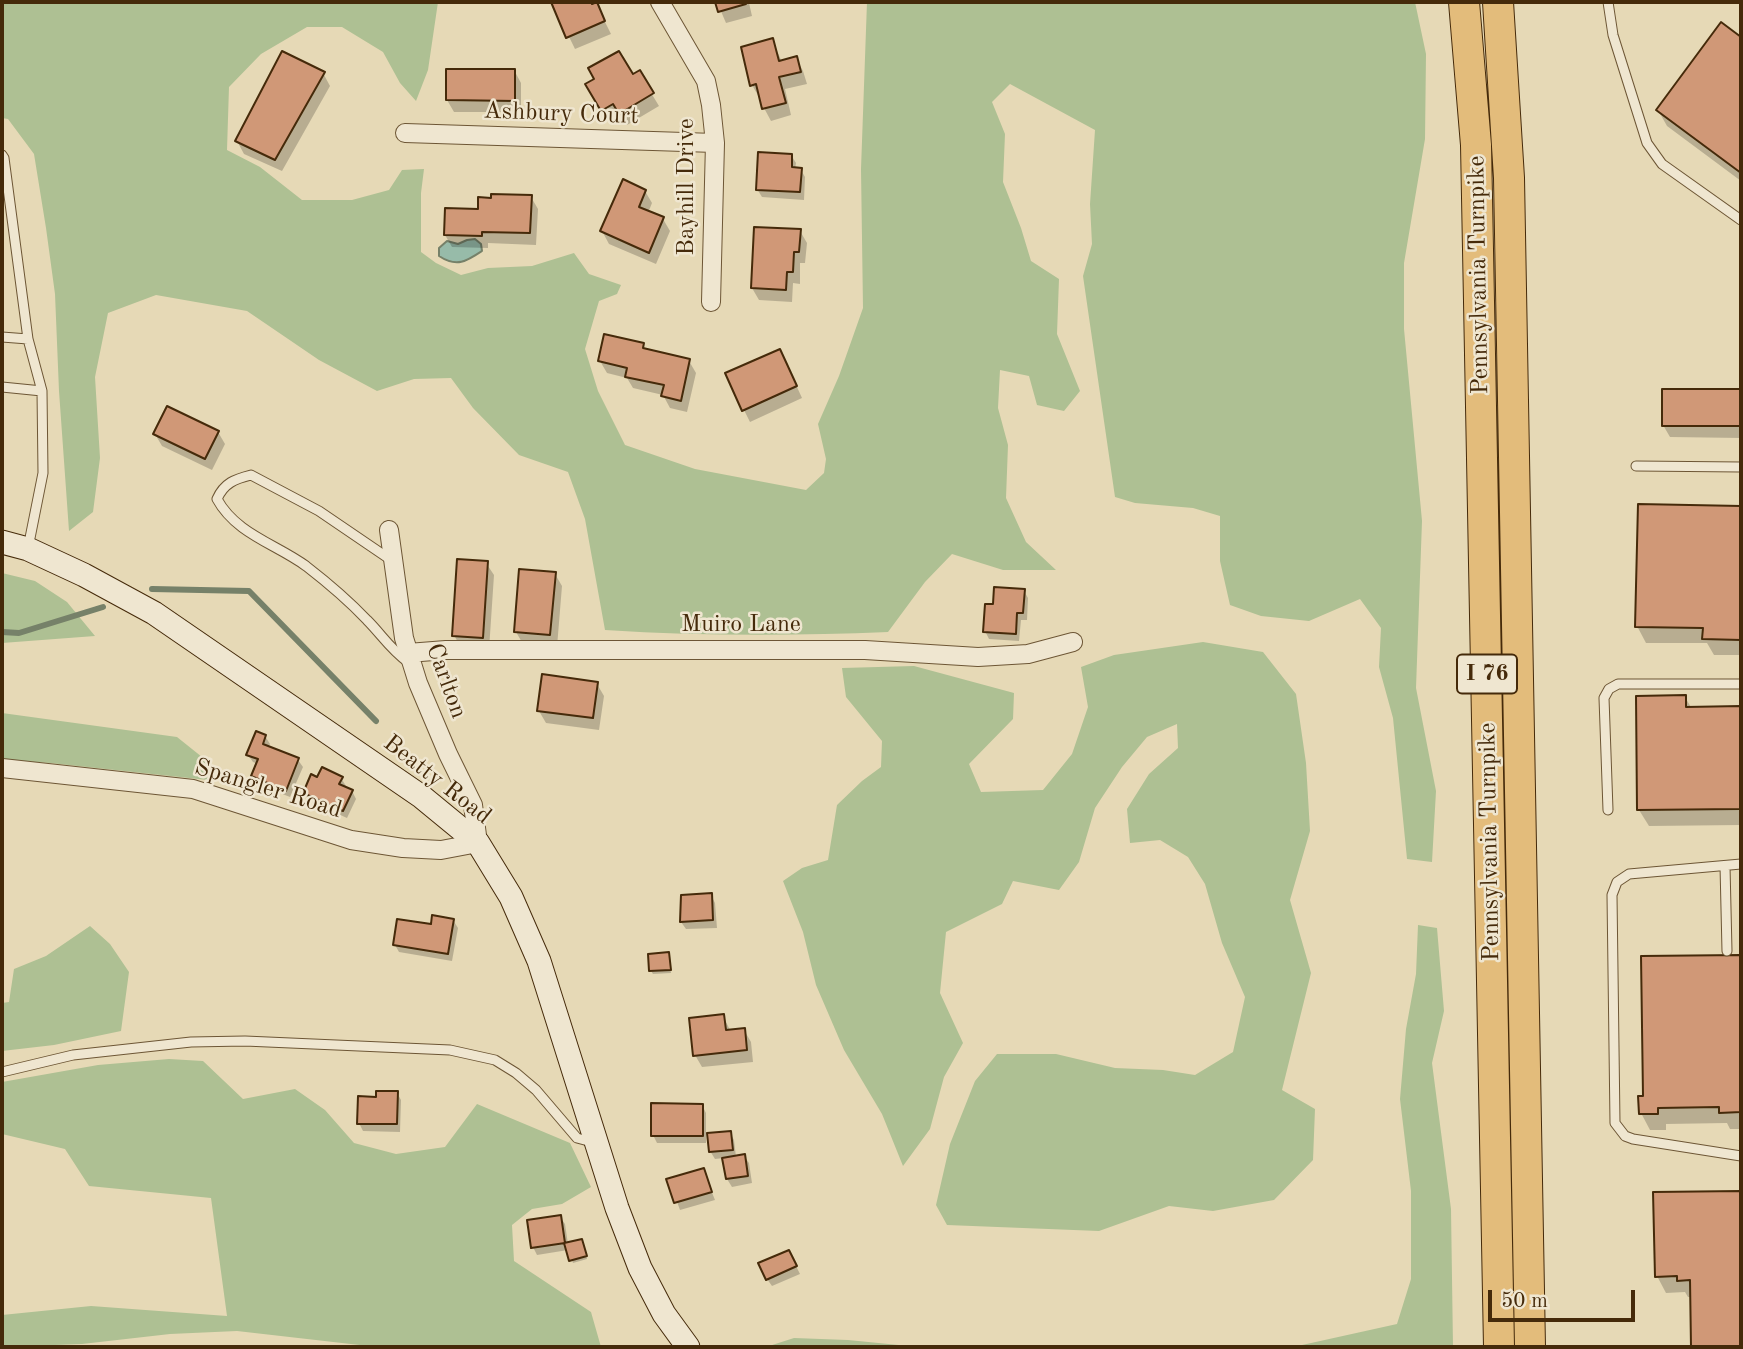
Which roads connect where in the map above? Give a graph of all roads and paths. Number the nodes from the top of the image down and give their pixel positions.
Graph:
1 (660, 2) edge
2 (1464, 2) edge
3 (1497, 2) edge
4 (1608, 2) edge
5 (405, 133) dead end
6 (715, 143) junction
7 (2, 155) edge
8 (1741, 220) edge
9 (711, 302) dead end
10 (2, 337) edge
11 (28, 339) junction
12 (2, 387) edge
13 (42, 391) junction
14 (1636, 466) dead end
15 (1741, 467) edge
16 (389, 530) dead end
17 (2, 542) edge
18 (28, 549) junction
19 (393, 562) junction
20 (1073, 642) dead end
21 (410, 659) junction
22 (1741, 684) edge
23 (2, 768) edge
24 (1608, 810) dead end
25 (478, 843) junction
26 (1741, 864) edge
27 (1725, 866) junction
28 (1727, 951) dead end
29 (2, 1072) edge
30 (597, 1144) junction
31 (1741, 1156) edge
32 (688, 1347) edge
33 (1499, 1347) edge
34 (1530, 1347) edge

1 - 6 street, Bayhill Drive
2 - 33 highway, Pennsylvania Turnpike / I 76
3 - 34 highway, Pennsylvania Turnpike / I 76
4 - 8 lane
5 - 6 street, Ashbury Court
6 - 9 street, Bayhill Drive
7 - 11 lane
10 - 11 lane
11 - 13 lane
12 - 13 lane
13 - 18 lane
14 - 15 lane
16 - 19 street, Carlton
17 - 18 street, Beatty Road
18 - 25 street, Beatty Road
19 - 21 street, Carlton
19 - 21 lane
20 - 21 street, Muiro Lane
21 - 25 street, Carlton
22 - 24 lane
23 - 25 street, Spangler Road
25 - 30 street, Beatty Road
26 - 27 lane
27 - 28 lane
27 - 31 lane
29 - 30 lane
30 - 32 street, Beatty Road

